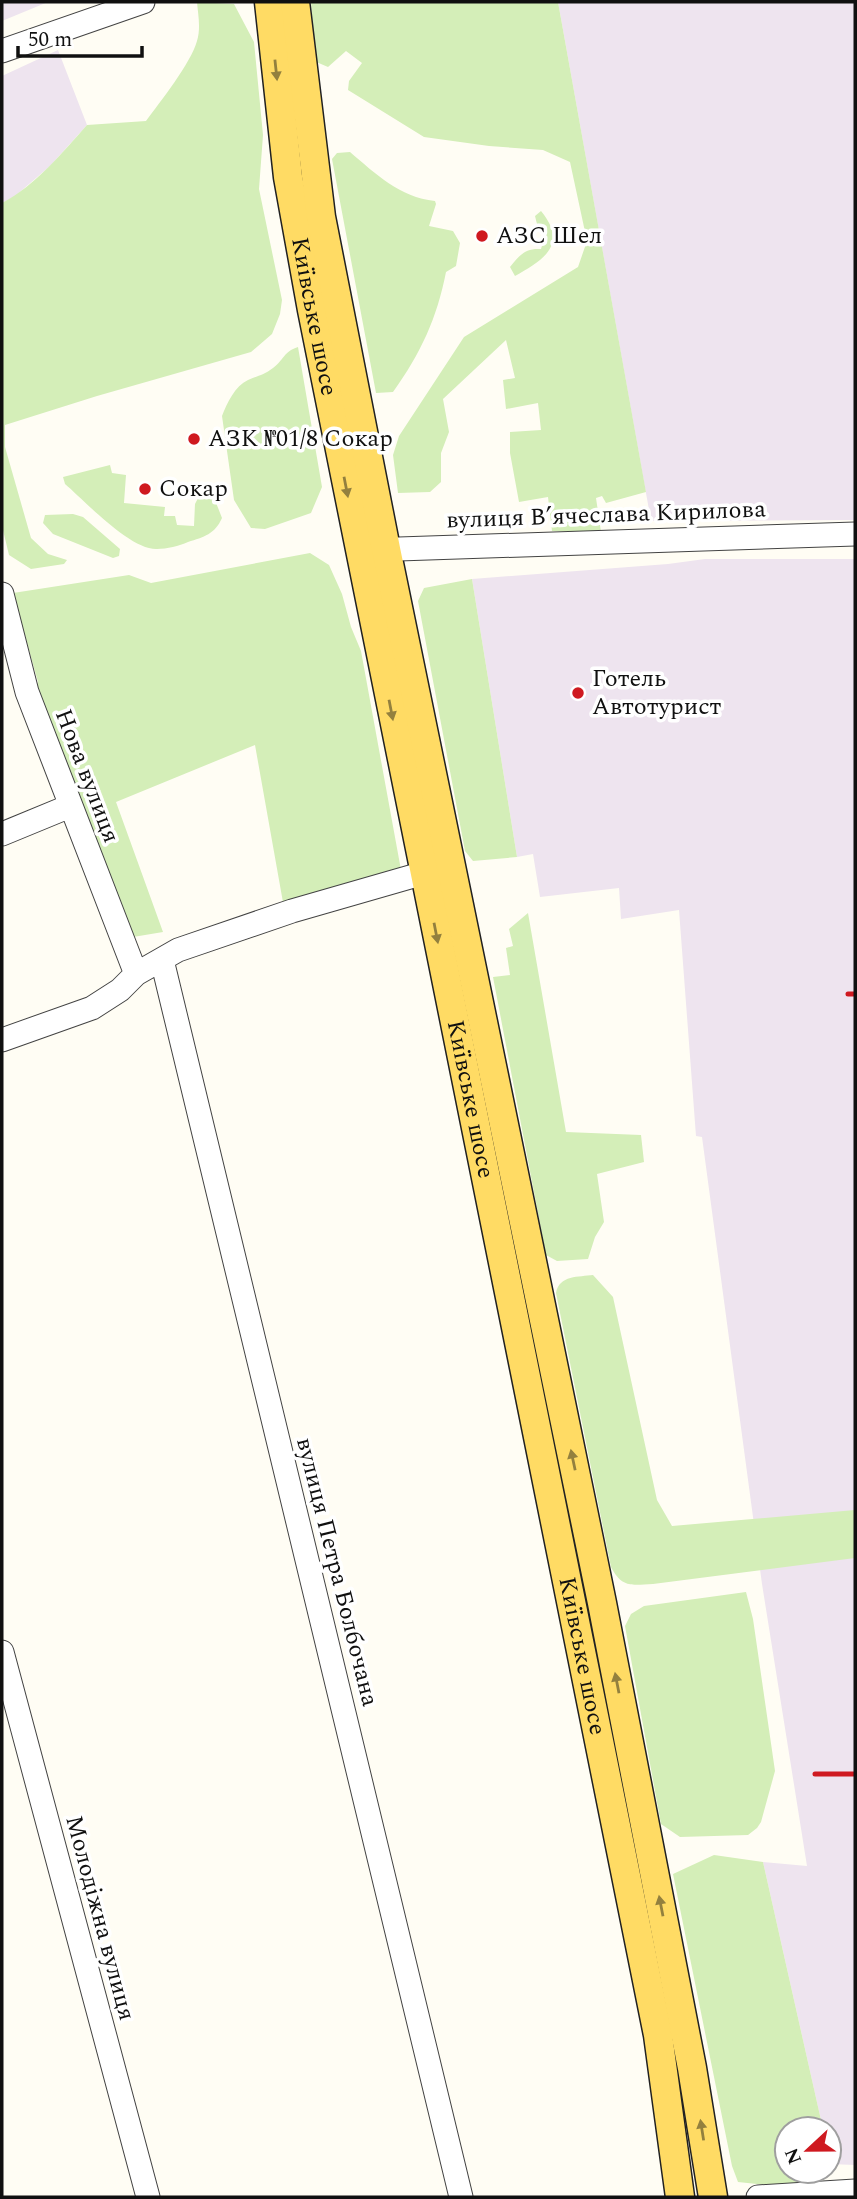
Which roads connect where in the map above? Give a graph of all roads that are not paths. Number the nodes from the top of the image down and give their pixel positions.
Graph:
1 (143, 2) edge
2 (269, 2) edge
3 (295, 2) edge
4 (2, 51) edge
5 (855, 534) edge
6 (373, 550) junction
7 (2, 594) edge
8 (70, 806) junction
9 (2, 834) edge
10 (424, 873) junction
11 (162, 960) junction
12 (136, 974) junction
13 (2, 1040) edge
14 (2, 1652) edge
15 (855, 2191) edge
16 (148, 2197) edge
17 (461, 2197) edge
18 (680, 2197) edge
19 (713, 2197) edge
20 (758, 2197) edge

1 - 4 street
2 -> 6 main road, Київське шосе
3 - 6 main road
5 - 6 street, вулиця Вʼячеслава Кирилова
6 -> 10 main road, Київське шосе
19 -> 6 main road
7 - 8 street, Нова вулиця
8 - 9 street
8 - 12 street, Нова вулиця
10 - 11 street
10 -> 18 main road, Київське шосе
11 - 12 street
11 - 17 street, вулиця Петра Болбочана
12 - 13 street
14 - 16 street, Молодіжна вулиця
15 - 20 street

